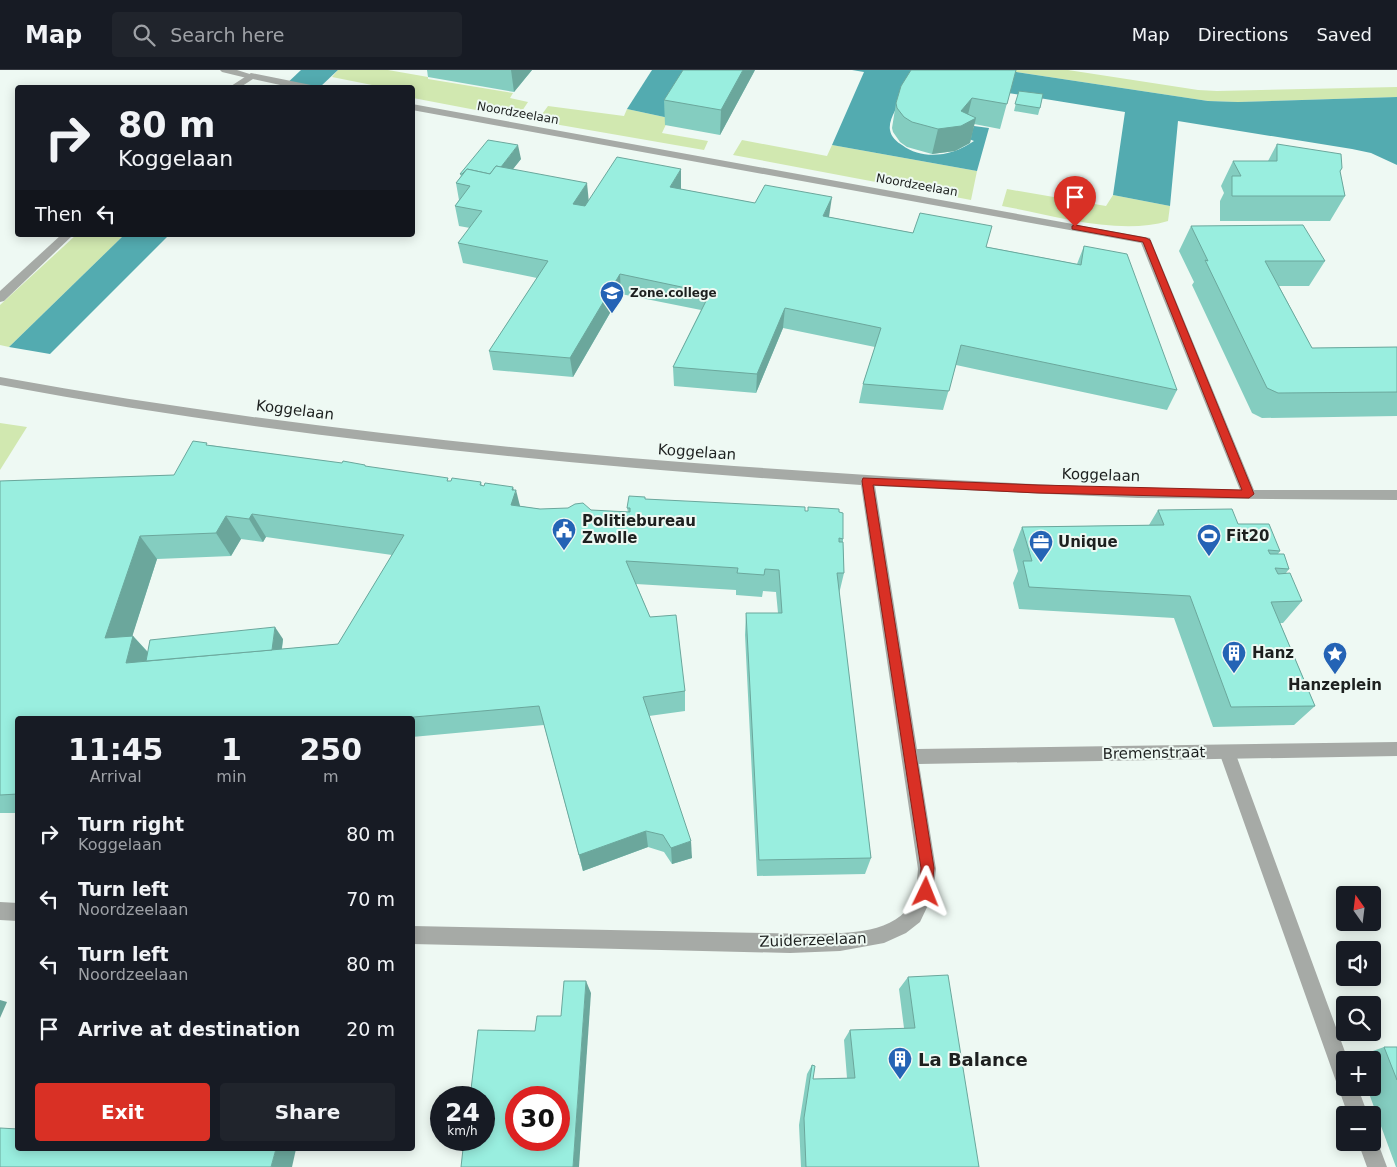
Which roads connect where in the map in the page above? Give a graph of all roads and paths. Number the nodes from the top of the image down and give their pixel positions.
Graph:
1 (225, 70) edge
2 (251, 76) junction
3 (237, 85) edge
4 (298, 85) edge
5 (415, 108) edge
6 (65, 237) edge
7 (0, 298) edge
8 (0, 381) edge
9 (867, 481) junction
10 (1249, 494) junction
11 (1397, 494) edge
12 (1397, 749) edge
13 (1227, 752) junction
14 (911, 757) junction
15 (0, 911) edge
16 (15, 912) edge
17 (415, 935) edge
18 (1336, 1054) edge
19 (1371, 1151) edge
20 (1377, 1167) edge

1 - 2 street
2 - 3 street
2 - 4 street
5 - 10 street, Noordzeelaan
6 - 7 street
8 - 9 street, Koggelaan
9 - 10 street, Koggelaan
9 - 14 street, Zuiderzeelaan
10 - 11 street, Koggelaan
12 - 13 street, Bremenstraat
13 - 14 street, Bremenstraat
13 - 18 street
14 - 17 street, Zuiderzeelaan
15 - 16 street
19 - 20 street

